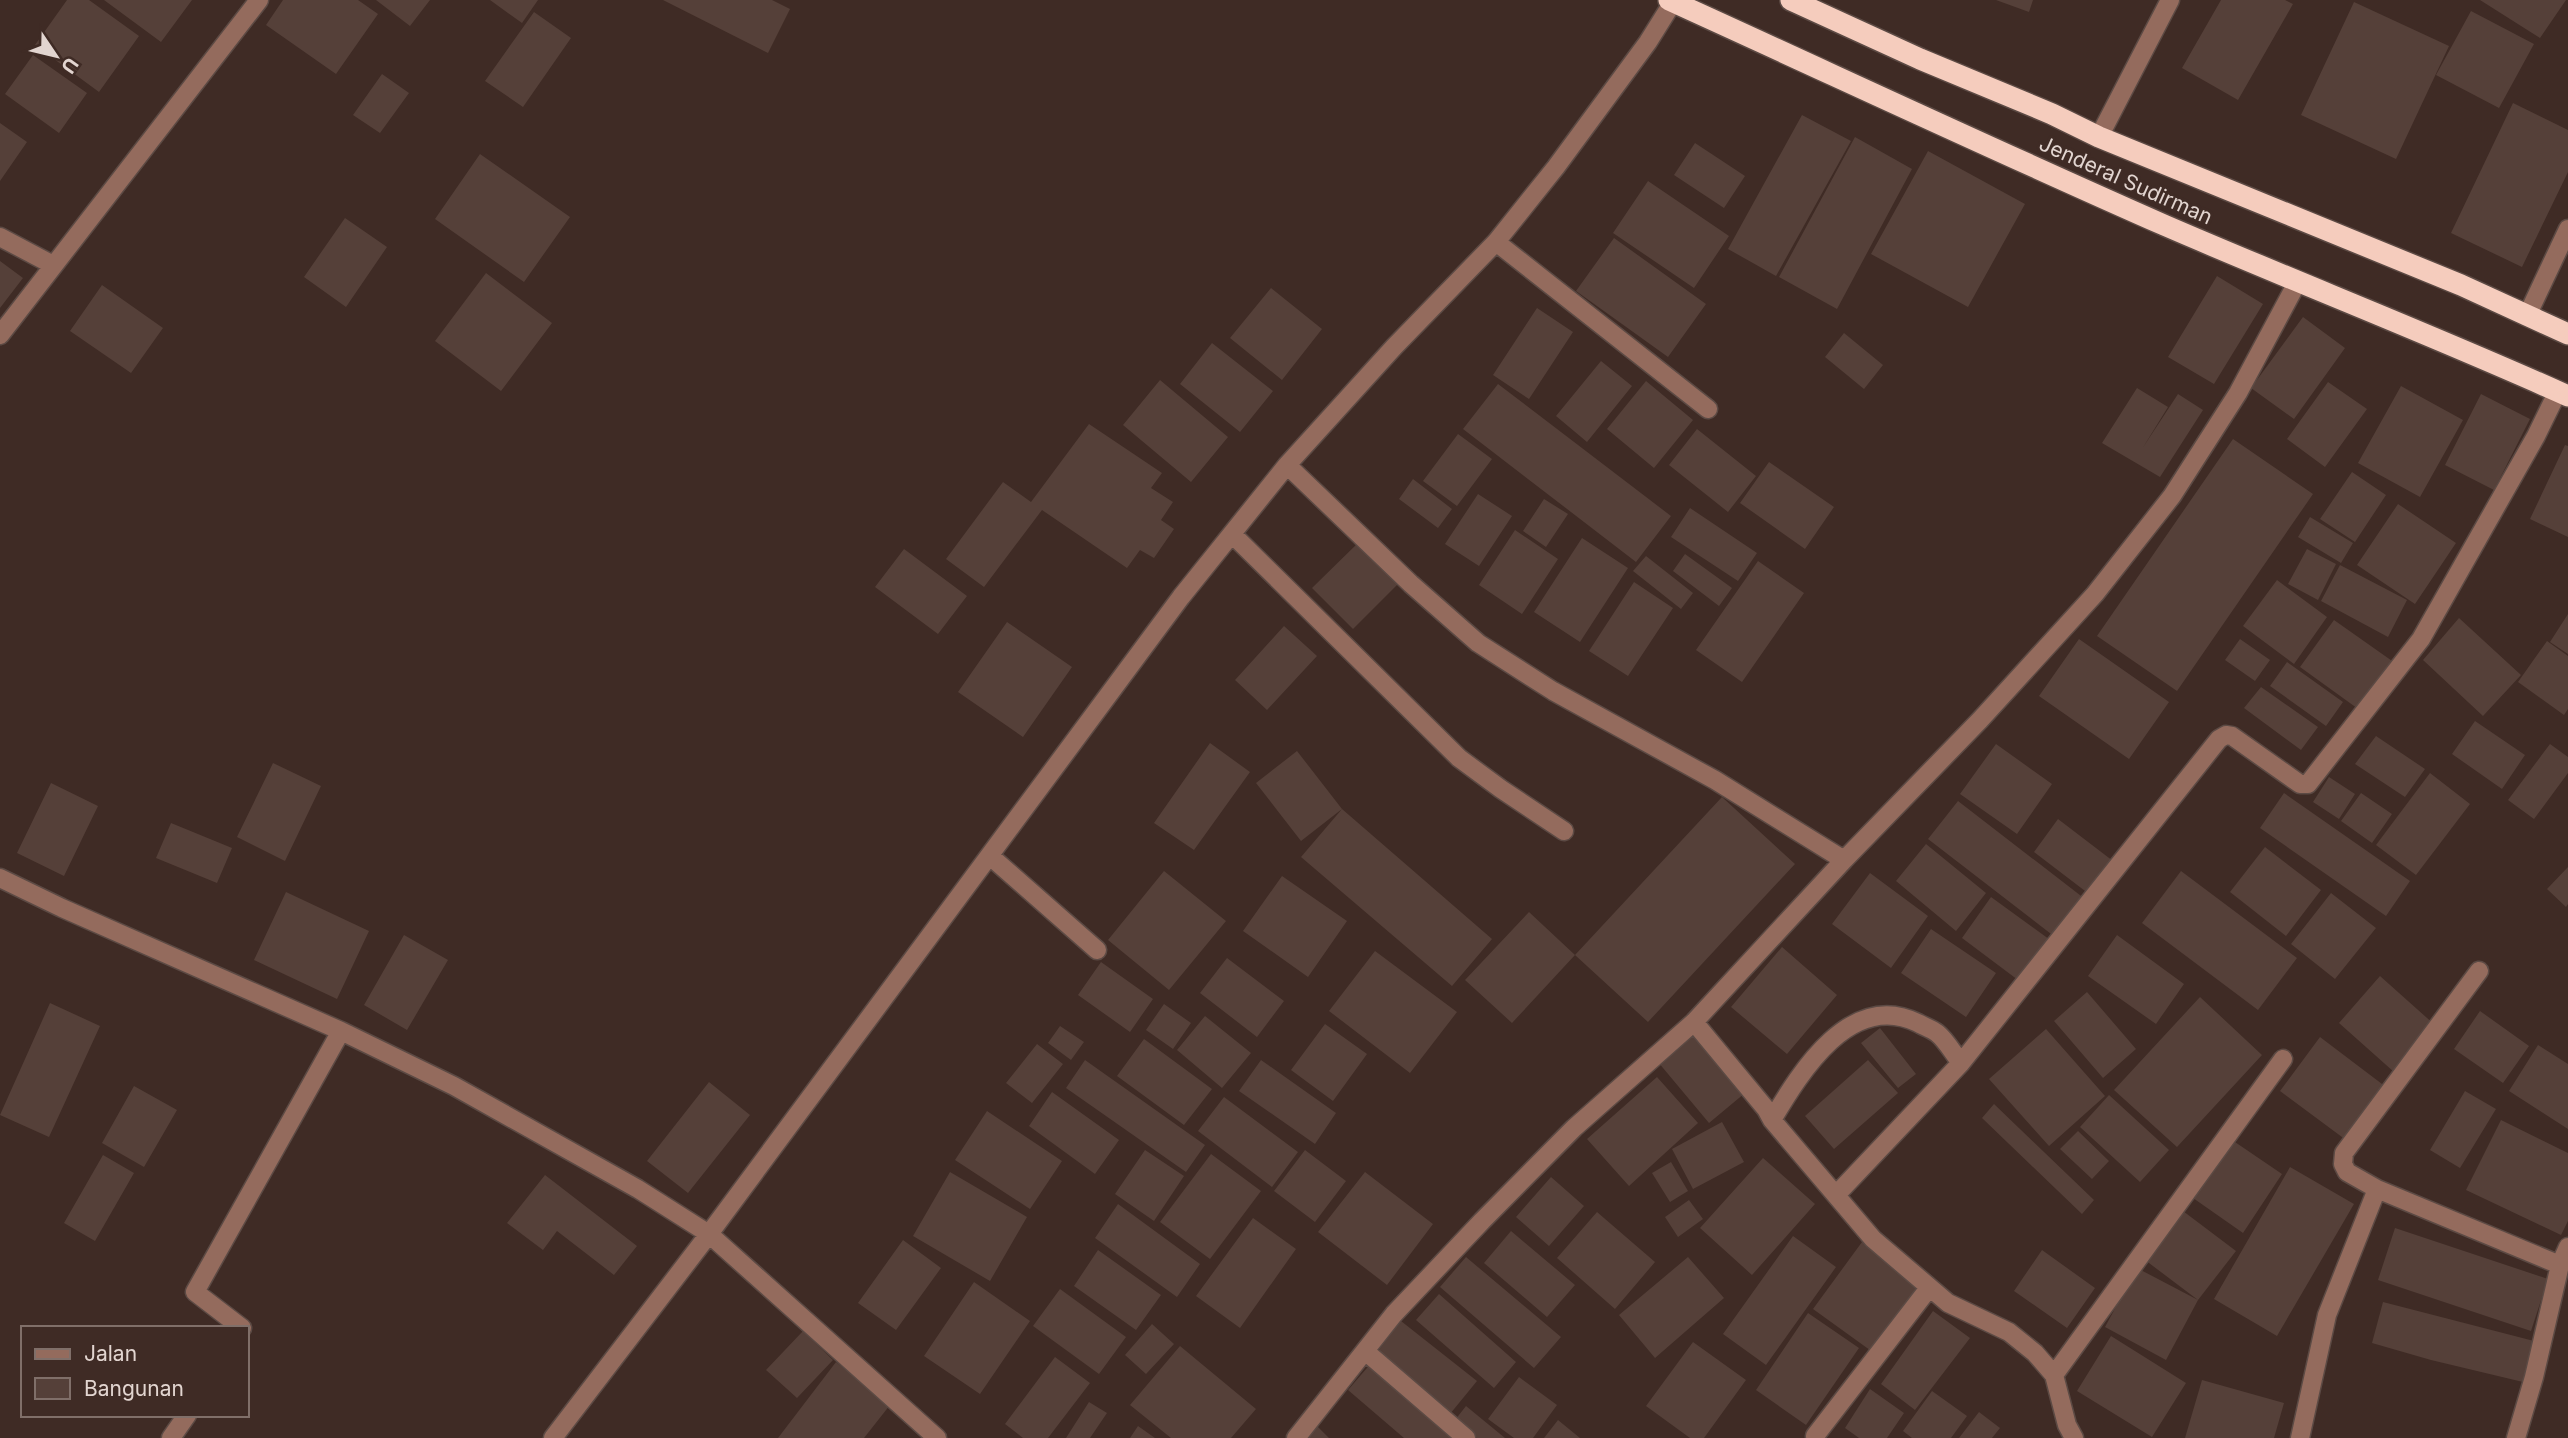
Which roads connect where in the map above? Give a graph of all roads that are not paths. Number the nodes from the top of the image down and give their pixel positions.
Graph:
1 (258, 0) edge
2 (1791, 0) edge
3 (2170, 0) edge
4 (1671, 1) edge
5 (2099, 137) junction
6 (2568, 229) edge
7 (0, 237) edge
8 (1496, 242) junction
9 (54, 265) junction
10 (2298, 281) junction
11 (2527, 316) junction
12 (2568, 334) edge
13 (0, 335) edge
14 (2563, 393) edge
15 (1708, 409) dead end
16 (1287, 465) junction
17 (1232, 534) junction
18 (1564, 831) dead end
19 (990, 856) junction
20 (1844, 860) junction
21 (0, 878) edge
22 (1097, 950) dead end
23 (2479, 971) dead end
24 (1694, 1022) junction
25 (341, 1031) junction
26 (2283, 1059) dead end
27 (1961, 1062) junction
28 (1772, 1120) junction
29 (2377, 1189) junction
30 (1836, 1195) junction
31 (709, 1234) junction
32 (2568, 1247) edge
33 (2560, 1265) junction
34 (1929, 1288) junction
35 (239, 1326) edge
36 (1365, 1351) junction
37 (2054, 1375) junction
38 (186, 1417) edge
39 (1815, 1436) dead end
40 (171, 1438) edge
41 (553, 1438) edge
42 (937, 1438) edge
43 (1296, 1438) edge
44 (1466, 1438) edge
45 (2074, 1438) edge
46 (2300, 1438) edge
47 (2516, 1438) edge

1 - 9 street
2 - 5 highway, Jenderal Sudirman
3 - 5 street
4 - 8 street
4 - 10 highway, Jenderal Sudirman
5 - 11 highway, Jenderal Sudirman
6 - 11 street
7 - 9 street
8 - 15 street
8 - 16 street
9 - 13 street
10 - 14 highway, Jenderal Sudirman
10 - 20 street
11 - 12 highway, Jenderal Sudirman
14 - 27 street
16 - 17 street
16 - 20 street
17 - 18 street
17 - 19 street
19 - 22 street
19 - 31 street
20 - 24 street
21 - 25 street
23 - 29 street
24 - 28 street
24 - 36 street
25 - 31 street
25 - 35 street
26 - 37 street
27 - 28 street
27 - 30 street
28 - 30 street
29 - 33 street
29 - 46 street
30 - 34 street
31 - 41 street
31 - 42 street
32 - 33 street
33 - 47 street
34 - 37 street
34 - 39 street
36 - 43 street
36 - 44 street
37 - 45 street
38 - 40 street

